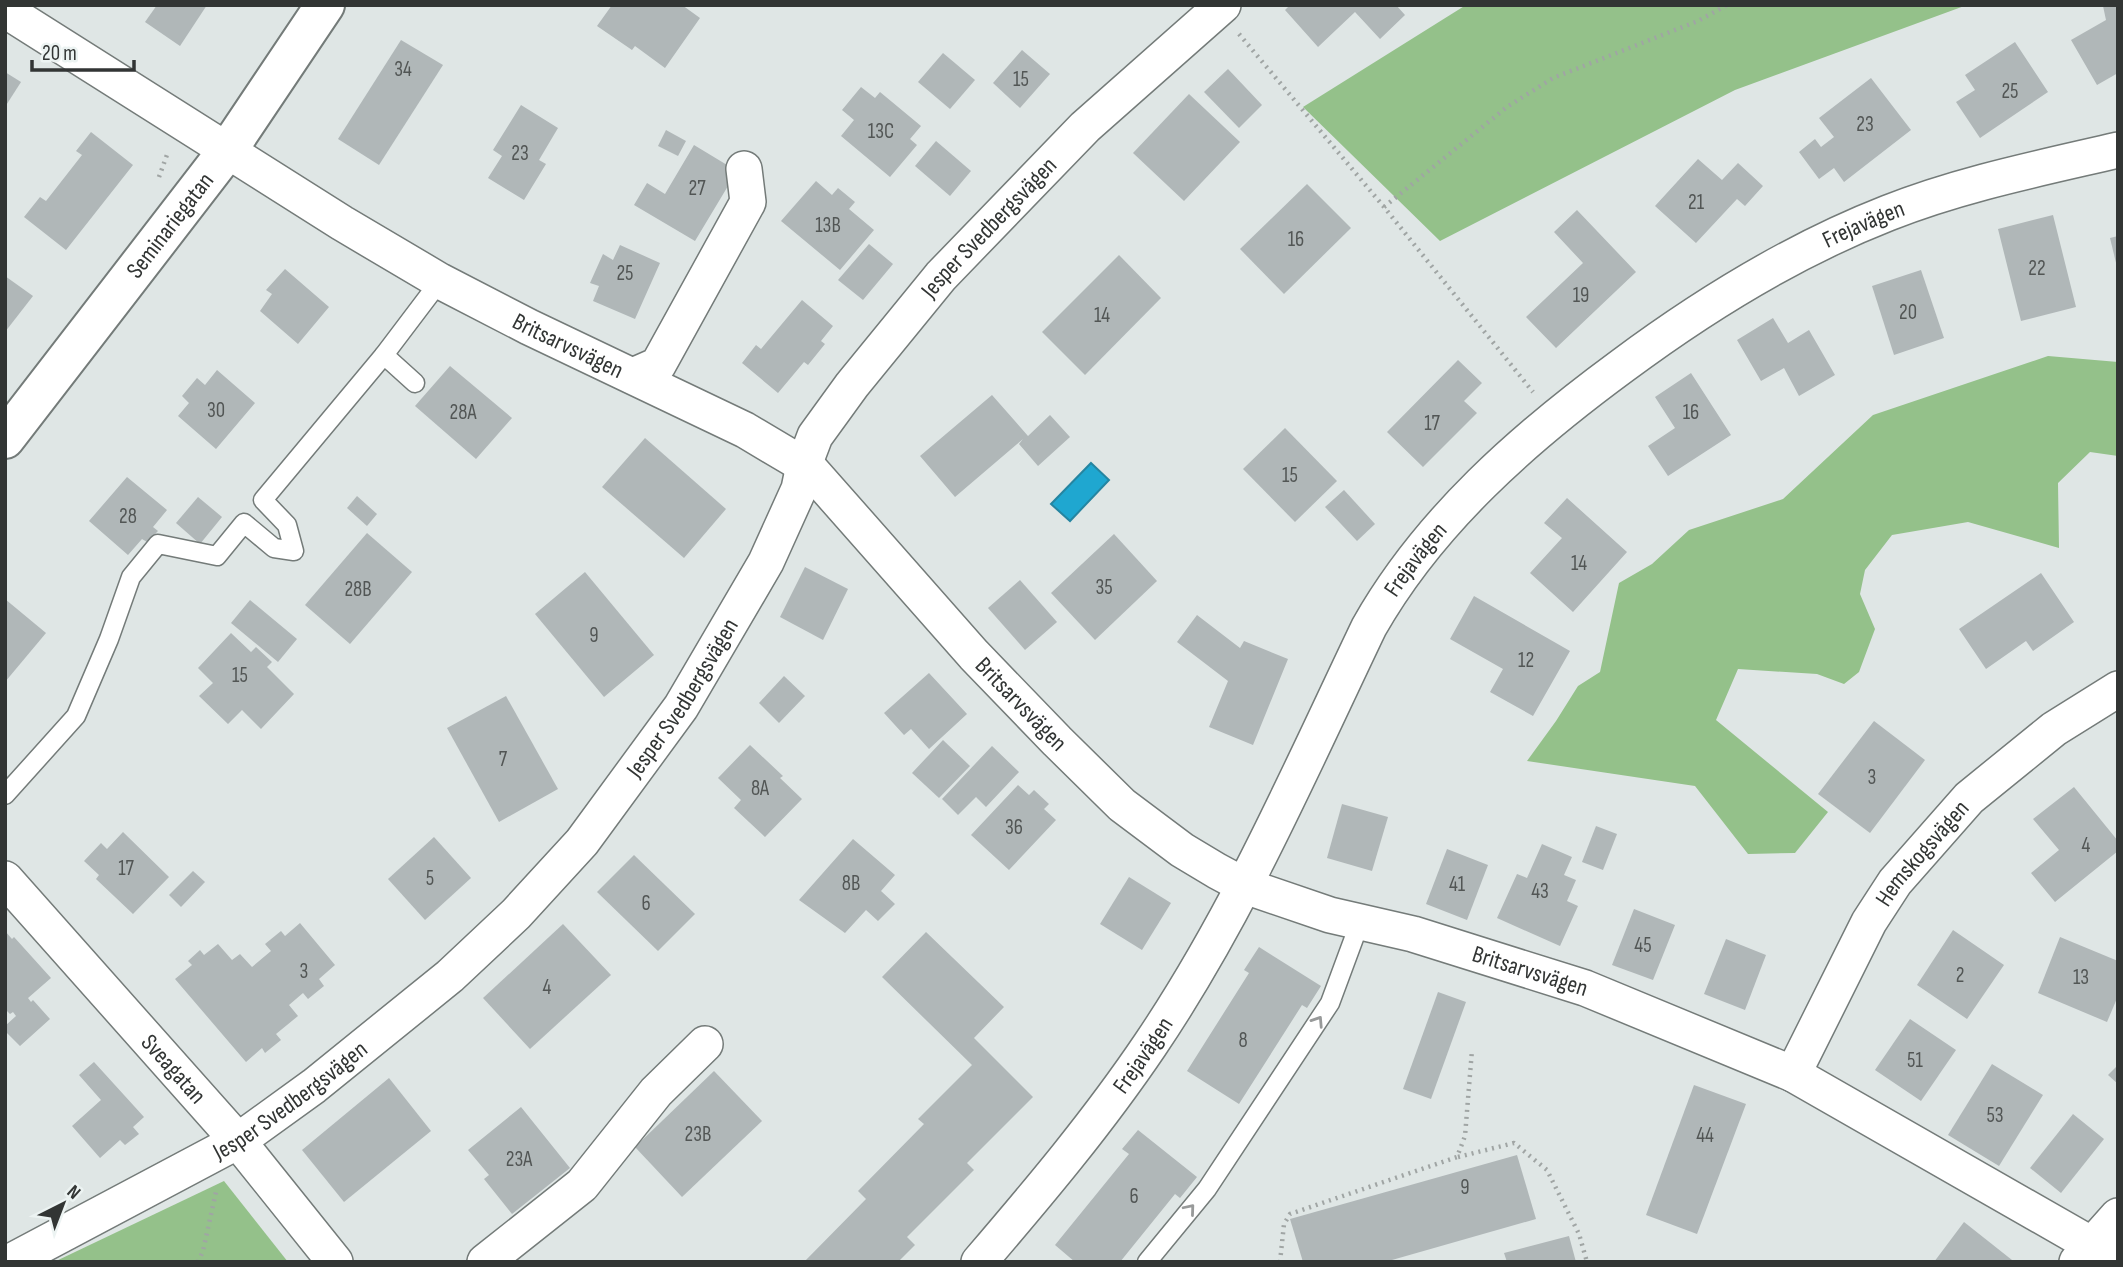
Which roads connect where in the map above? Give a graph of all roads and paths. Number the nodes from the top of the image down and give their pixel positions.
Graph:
1 (325, 5) edge
2 (1727, 5) edge
3 (1219, 6) edge
4 (5, 10) edge
5 (2118, 150) edge
6 (226, 151) junction
7 (744, 169) dead end
8 (1384, 207) junction
9 (440, 281) junction
10 (384, 355) junction
11 (633, 376) junction
12 (415, 383) dead end
13 (1554, 418) junction
14 (5, 439) edge
15 (803, 465) junction
16 (2118, 689) edge
17 (5, 796) edge
18 (5, 879) edge
19 (1245, 886) junction
20 (1360, 922) junction
21 (705, 1044) dead end
22 (1472, 1050) dead end
23 (1793, 1074) junction
24 (238, 1141) junction
25 (1457, 1157) junction
26 (2118, 1216) edge
27 (2096, 1254) edge
28 (10, 1262) edge
29 (198, 1262) edge
30 (335, 1262) edge
31 (485, 1262) edge
32 (979, 1262) edge
33 (1147, 1262) edge
34 (1280, 1262) edge
35 (1587, 1262) edge

1 - 6 street, Seminariegatan
2 - 8 path
3 - 8 path
3 - 15 street, Jesper Svedbergsvägen
4 - 6 street, Britsarvsvägen
5 - 13 street, Frejavägen
6 - 9 street, Britsarvsvägen
6 - 14 street, Seminariegatan
7 - 11 street
8 - 13 path
9 - 10 lane
9 - 11 street, Britsarvsvägen
10 - 12 lane
10 - 17 lane
11 - 15 street, Britsarvsvägen
13 - 19 street, Frejavägen
15 - 19 street, Britsarvsvägen
15 - 24 street, Jesper Svedbergsvägen
16 - 23 street, Hemskogsvägen
18 - 24 street, Sveagatan
19 - 20 street, Britsarvsvägen
19 - 32 street, Frejavägen
20 - 23 street, Britsarvsvägen
33 -> 20 lane
21 - 31 street
22 - 25 path
23 - 27 street, Britsarvsvägen
24 - 28 street, Jesper Svedbergsvägen
24 - 29 path
24 - 30 street, Sveagatan
25 - 34 path
25 - 35 path
26 - 27 street

